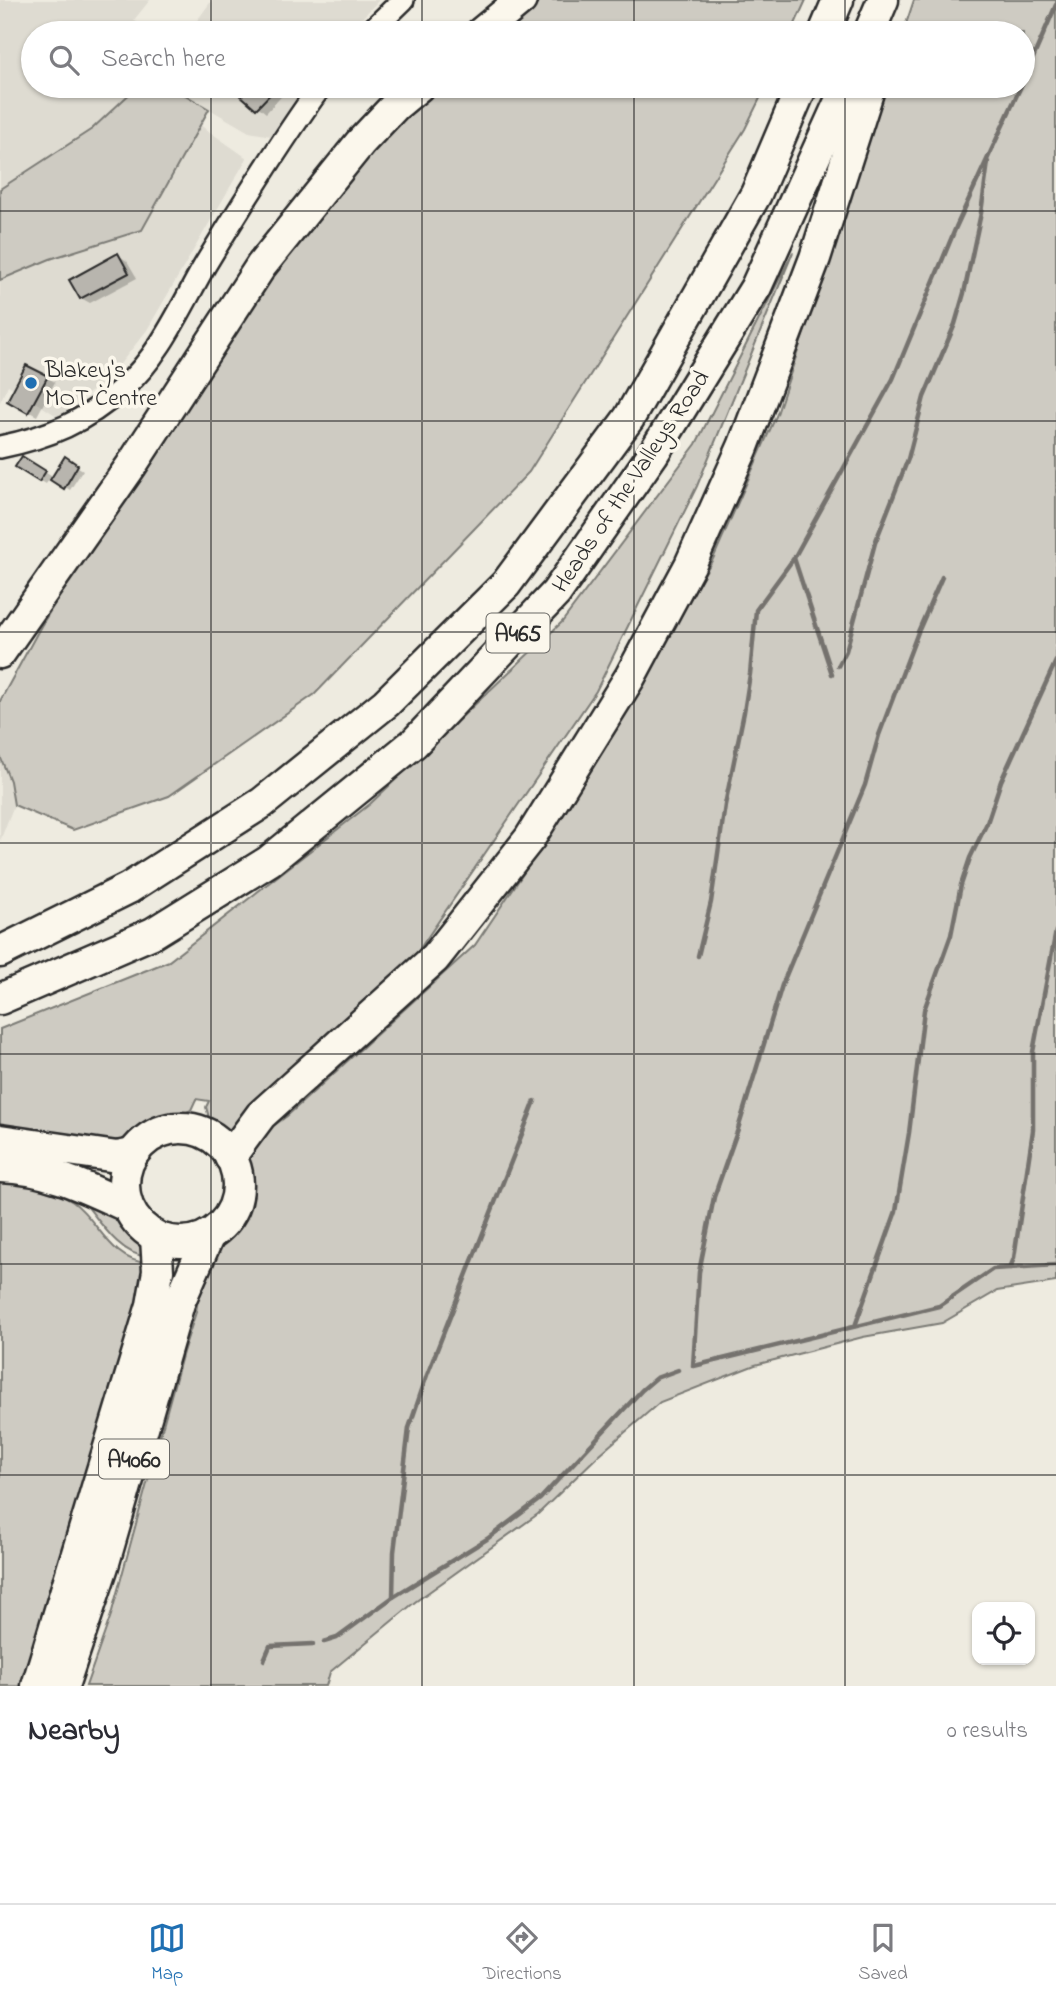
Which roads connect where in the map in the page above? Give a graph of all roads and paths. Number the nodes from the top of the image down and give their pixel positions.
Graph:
1 (403, 0) edge
2 (521, 0) edge
3 (838, 0) edge
4 (883, 0) edge
5 (897, 0) edge
6 (381, 21) edge
7 (496, 21) edge
8 (829, 21) edge
9 (874, 21) edge
10 (890, 21) edge
11 (313, 98) edge
12 (405, 98) edge
13 (797, 98) edge
14 (842, 98) edge
15 (866, 98) edge
16 (0, 447) edge
17 (0, 653) edge
18 (0, 952) edge
19 (0, 999) edge
20 (0, 1140) edge
21 (133, 1154) junction
22 (230, 1157) junction
23 (0, 1167) edge
24 (128, 1207) junction
25 (209, 1235) junction
26 (156, 1237) junction
27 (37, 1686) edge
28 (63, 1686) edge

1 - 6 street
2 - 7 highway
3 - 8 highway
4 - 9 highway
5 - 10 highway
11 - 16 street
12 - 17 highway
13 - 18 highway, Heads of the Valleys Road / A465
14 - 19 highway, Heads of the Valleys Road / A465
15 - 22 highway
20 - 21 highway
21 - 22 highway
21 - 24 highway
22 - 25 highway
23 - 24 highway
24 - 26 highway
25 - 26 highway
25 - 28 highway, A4060
26 - 27 highway, A4060

